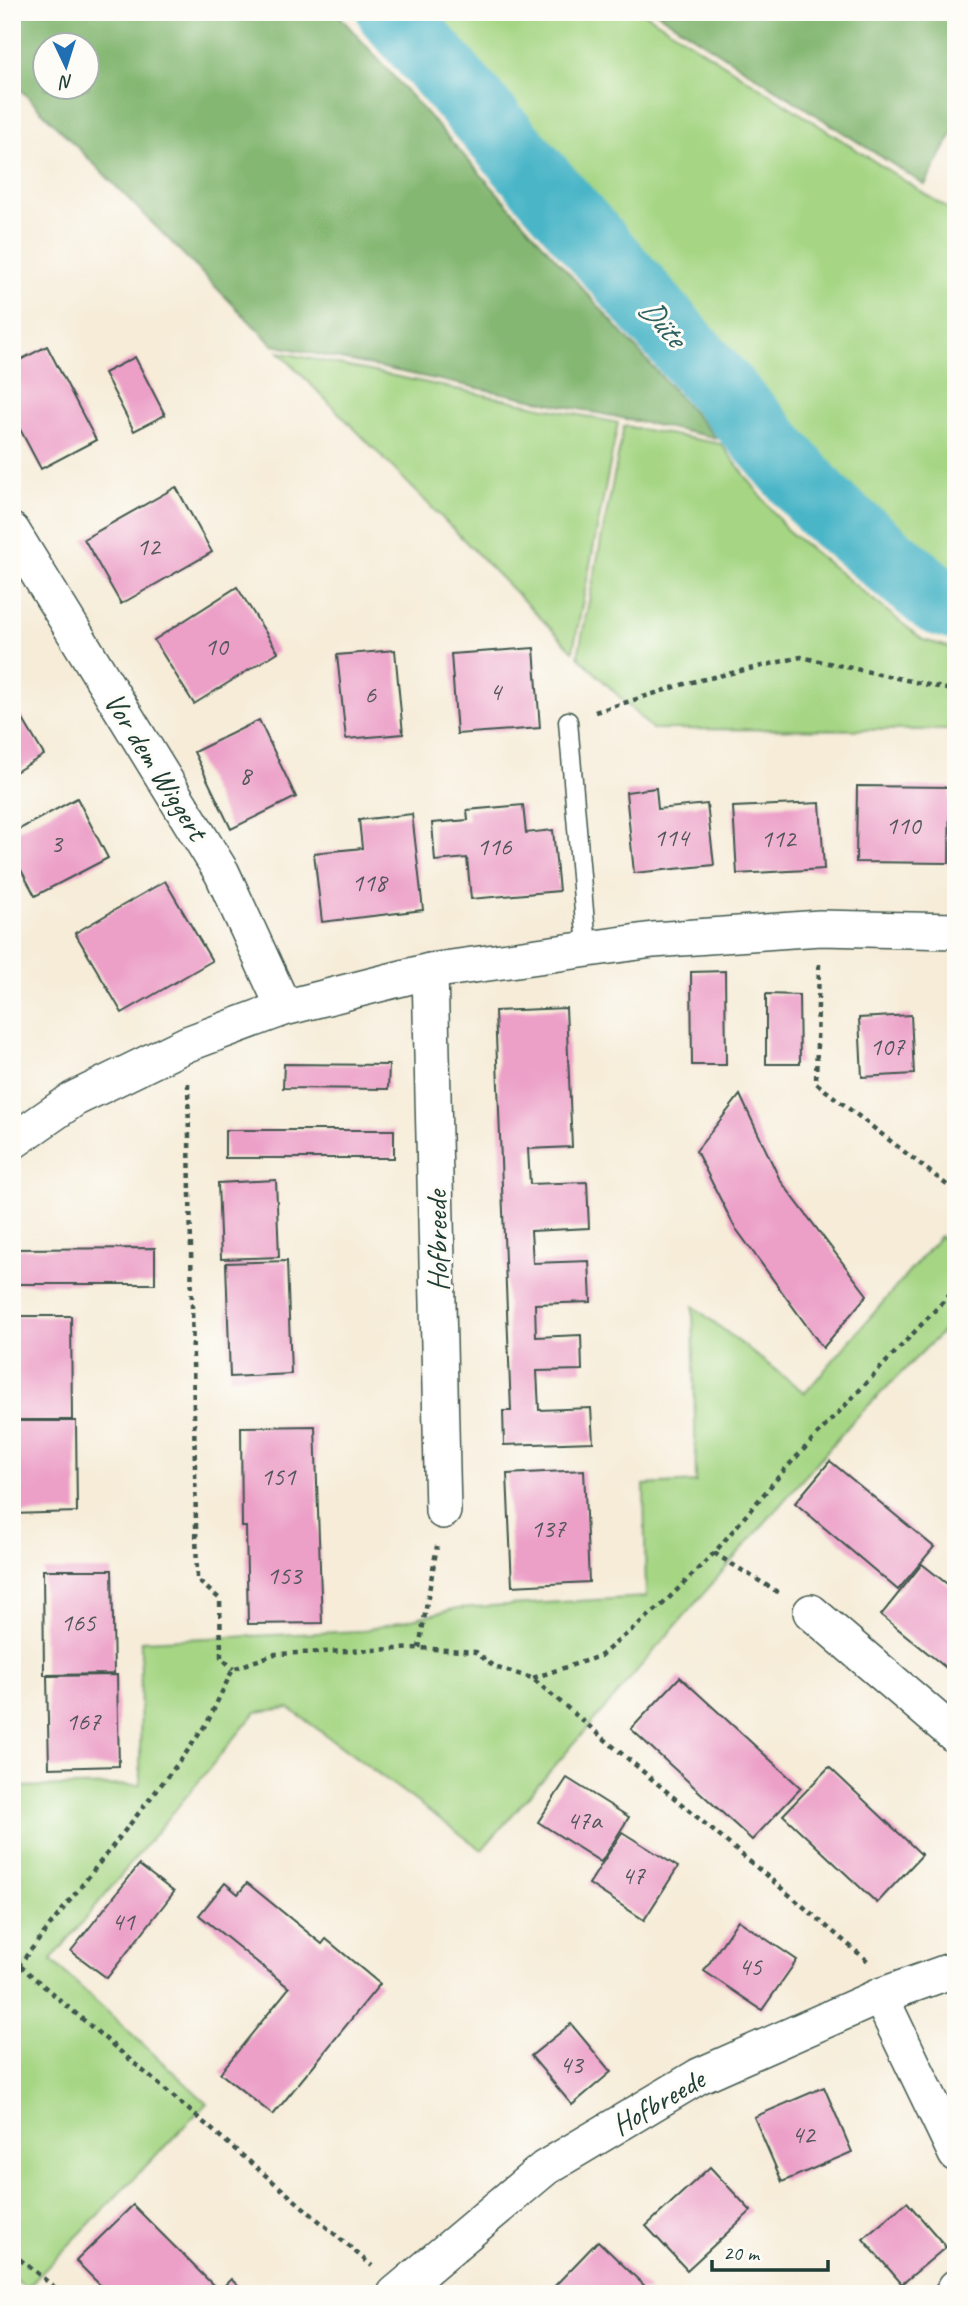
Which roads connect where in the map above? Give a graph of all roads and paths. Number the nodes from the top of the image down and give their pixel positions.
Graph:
1 (12, 531) edge
2 (956, 691) edge
3 (568, 721) joint
4 (820, 928) junction
5 (956, 931) edge
6 (587, 947) junction
7 (430, 971) junction
8 (284, 1008) junction
9 (187, 1045) junction
10 (12, 1142) edge
11 (956, 1192) edge
12 (956, 1288) edge
13 (443, 1511) joint
14 (714, 1553) junction
15 (811, 1612) joint
16 (419, 1648) junction
17 (233, 1669) junction
18 (532, 1678) junction
19 (956, 1736) edge
20 (12, 1897) edge
21 (19, 1965) junction
22 (956, 1969) edge
23 (12, 1985) edge
24 (880, 1996) junction
25 (956, 2154) edge
26 (12, 2253) edge
27 (956, 2287) edge
28 (397, 2292) edge
29 (63, 2294) edge
30 (952, 2294) edge

1 - 8 street, Vor dem Wiggert
2 - 3 path
3 - 6 lane
4 - 5 street
4 - 6 street
4 - 11 path
6 - 7 street
7 - 8 street
7 - 13 street, Hofbreede
8 - 9 street
9 - 10 street
9 - 17 path
12 - 14 path
13 - 16 path
14 - 15 path
14 - 18 path
15 - 19 street
16 - 17 path
16 - 18 path
17 - 21 path
18 - 24 path
20 - 21 path
21 - 23 path
21 - 28 path
22 - 24 street, Hofbreede
24 - 25 street
24 - 28 street, Hofbreede
26 - 29 path
27 - 30 street

